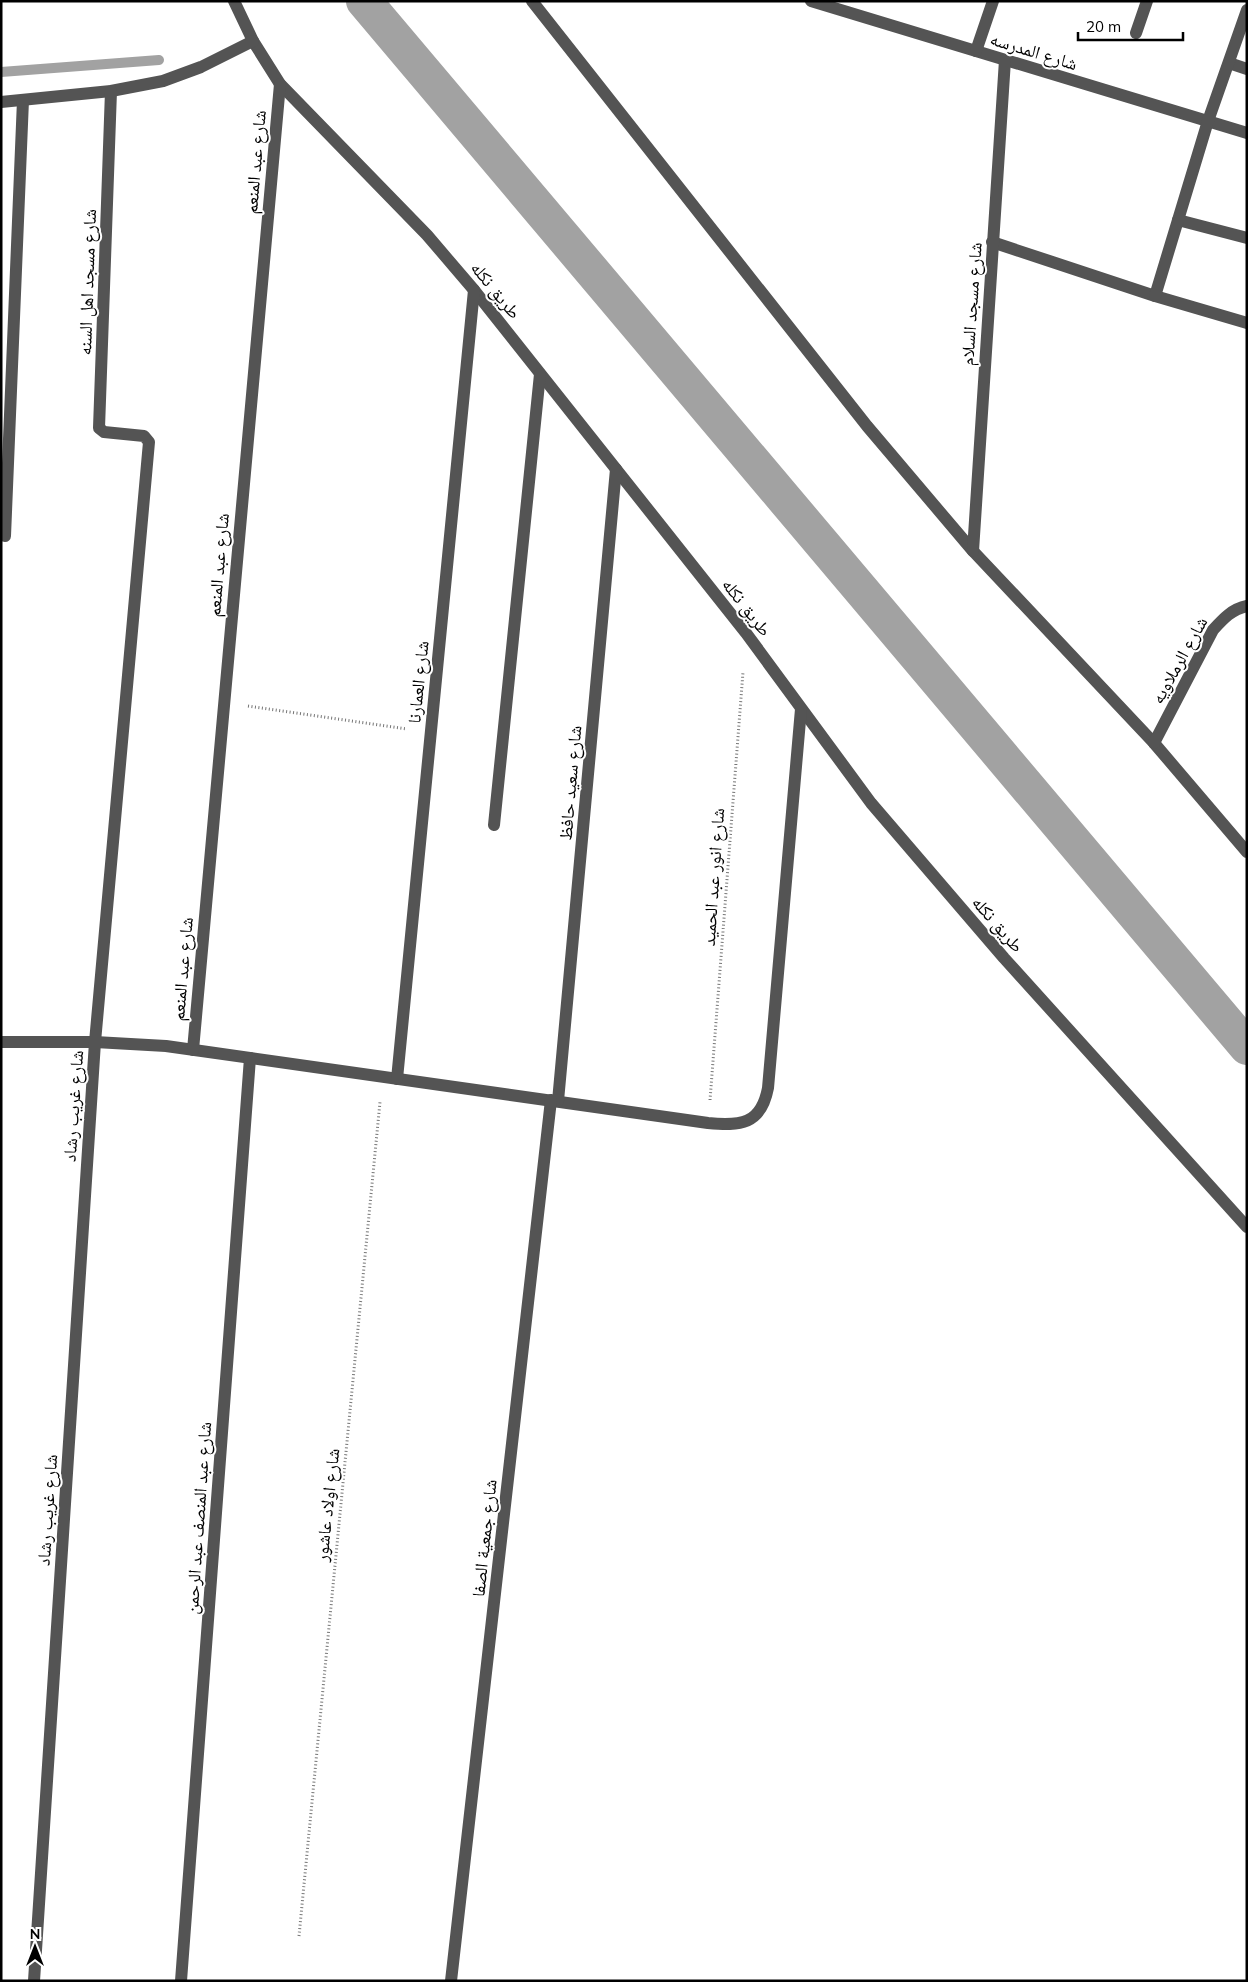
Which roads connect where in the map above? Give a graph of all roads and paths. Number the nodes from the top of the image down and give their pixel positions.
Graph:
1 (234, 1) edge
2 (532, 1) edge
3 (811, 1) edge
4 (994, 1) edge
5 (1147, 1) edge
6 (1247, 10) edge
7 (1136, 33) dead end
8 (253, 41) junction
9 (976, 51) junction
10 (1005, 60) junction
11 (1228, 63) junction
12 (1247, 69) edge
13 (280, 84) junction
14 (110, 91) junction
15 (23, 100) junction
16 (1, 102) edge
17 (1208, 122) junction
18 (1247, 133) edge
19 (1178, 220) junction
20 (1247, 238) edge
21 (992, 242) junction
22 (474, 290) junction
23 (1155, 296) junction
24 (1247, 323) edge
25 (540, 374) junction
26 (144, 436) joint
27 (616, 469) junction
28 (6, 536) dead end
29 (973, 551) junction
30 (1247, 606) edge
31 (746, 633) junction
32 (223, 702) junction
33 (801, 709) junction
34 (430, 732) junction
35 (1154, 743) junction
36 (494, 824) dead end
37 (1247, 852) edge
38 (1, 1042) edge
39 (95, 1042) junction
40 (193, 1050) junction
41 (250, 1058) junction
42 (382, 1076) junction
43 (397, 1079) junction
44 (554, 1101) junction
45 (708, 1122) junction
46 (1247, 1226) edge
47 (298, 1936) dead end
48 (34, 1981) edge
49 (181, 1981) edge
50 (451, 1981) edge

1 - 8 street, طريق نكله
2 - 29 street
3 - 9 street, شارع المدرسه
4 - 9 street
5 - 7 street
6 - 11 street
8 - 13 street, طريق نكله
8 - 14 street
9 - 10 street, شارع المدرسه
10 - 17 street, شارع المدرسه
10 - 21 street, شارع مسجد السلام
11 - 12 street
11 - 17 street
13 - 22 street, طريق نكله
13 - 32 street, شارع عبد المنعم
14 - 15 street
14 - 26 street, شارع مسجد اهل السنه
15 - 16 street
15 - 28 street
17 - 18 street, شارع المدرسه
17 - 19 street
19 - 20 street
19 - 23 street
21 - 23 street
21 - 29 street, شارع مسجد السلام
22 - 25 street, طريق نكله
22 - 34 street, شارع العمارنا
23 - 24 street
25 - 27 street, طريق نكله
25 - 36 street
26 - 39 street, شارع غريب رشاد
27 - 31 street, طريق نكله
27 - 44 street, شارع سعيد حافظ
29 - 35 street
30 - 35 street, شارع الرملاويه
31 - 33 street, طريق نكله
31 - 45 path, شارع انور عبد الحميد
32 - 34 path
32 - 40 street, شارع عبد المنعم
33 - 45 street
33 - 46 street, طريق نكله
34 - 43 street, شارع العمارنا
35 - 37 street
38 - 39 street
39 - 40 street
39 - 48 street, شارع غريب رشاد
40 - 41 street
41 - 42 street
41 - 49 street, شارع عبد المنصف عبد الرحمن
42 - 43 street
42 - 47 path, شارع اولاد عاشور
43 - 44 street
44 - 45 street
44 - 50 street, شارع جمعية الصفا

